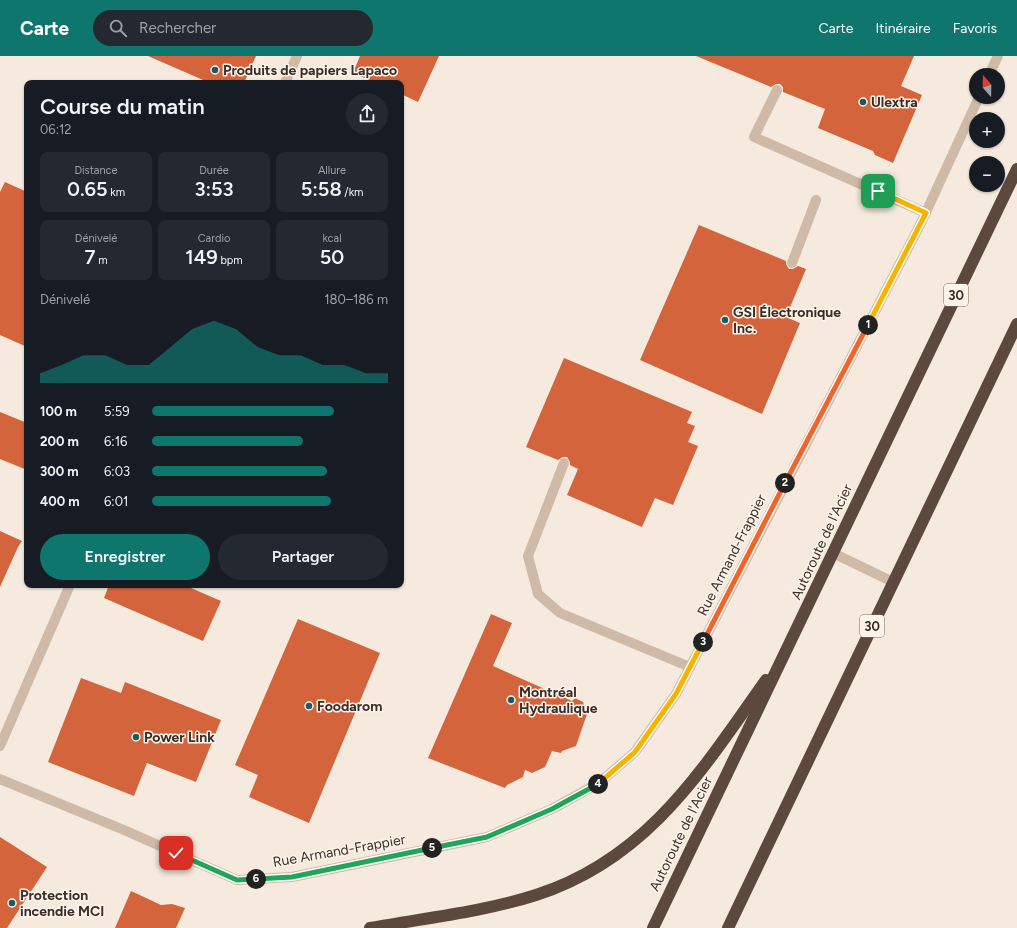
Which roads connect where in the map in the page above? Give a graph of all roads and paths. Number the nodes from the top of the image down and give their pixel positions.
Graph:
1 (297, 56) edge
2 (998, 56) edge
3 (992, 68) edge
4 (286, 80) edge
5 (777, 90) dead end
6 (976, 104) edge
7 (1017, 169) edge
8 (816, 200) dead end
9 (926, 213) junction
10 (792, 263) dead end
11 (1017, 324) edge
12 (564, 463) dead end
13 (833, 553) junction
14 (893, 582) junction
15 (69, 588) edge
16 (786, 651) junction
17 (690, 667) junction
18 (0, 746) edge
19 (0, 779) edge
20 (370, 928) edge
21 (653, 928) edge
22 (728, 928) edge

1 - 4 street
2 - 3 street
5 - 9 street
6 - 9 street, Rue Armand-Frappier
7 - 13 highway, Autoroute de l'Acier / 30
8 - 10 street
9 - 17 street, Rue Armand-Frappier
11 - 14 highway, 30
12 - 17 street
13 - 14 street
13 - 16 highway, Autoroute de l'Acier / 30
14 - 22 highway, 30
15 - 18 street
16 - 20 highway
16 - 21 highway, Autoroute de l'Acier / 30
17 - 19 street, Rue Armand-Frappier

